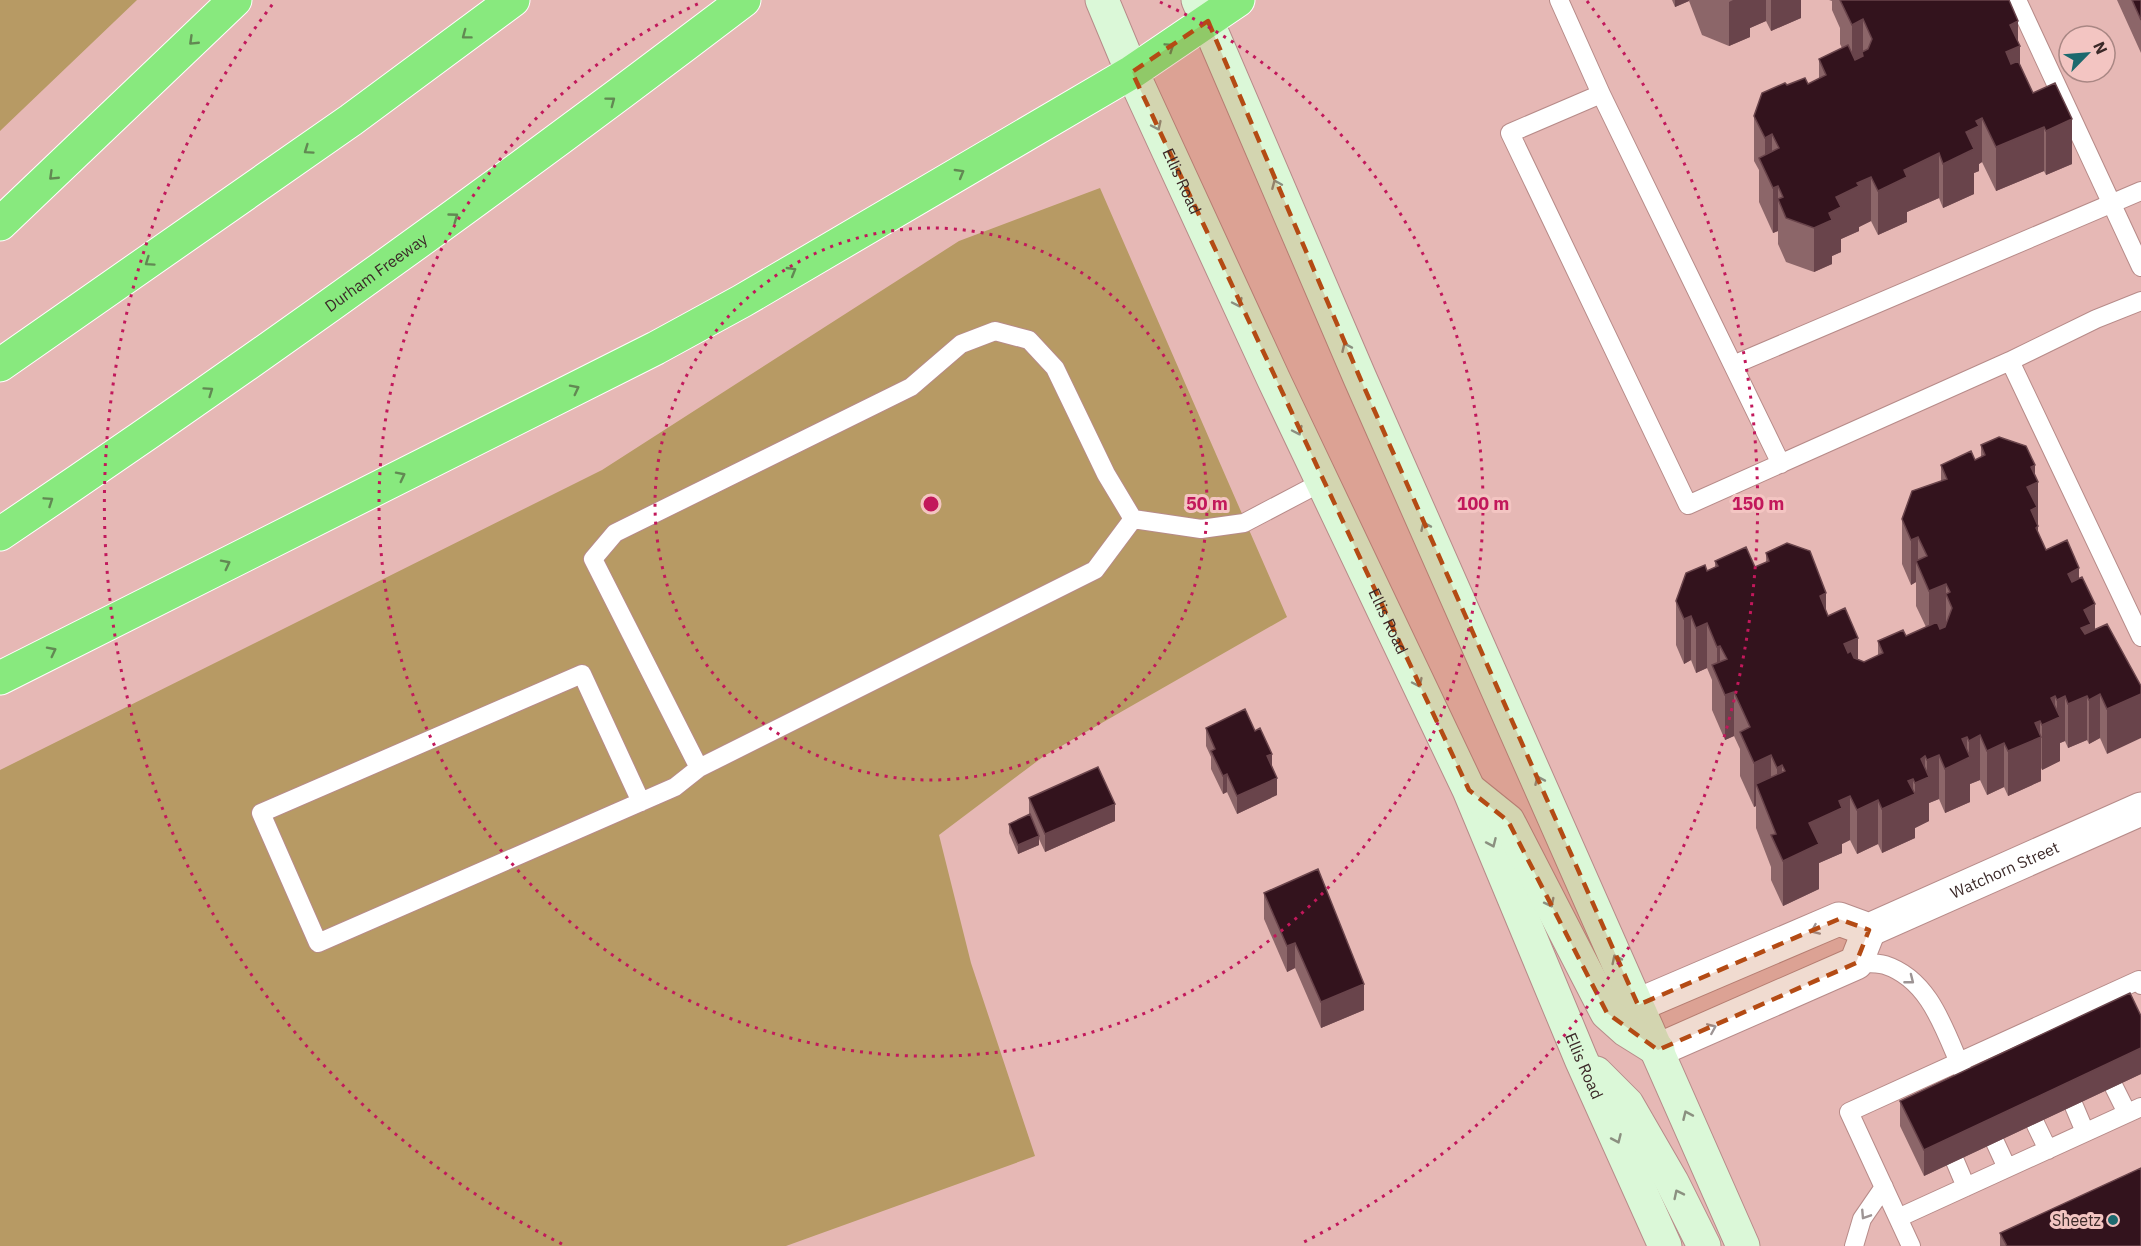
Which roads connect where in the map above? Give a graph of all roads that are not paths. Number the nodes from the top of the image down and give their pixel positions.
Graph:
1 (236, 0) edge
2 (513, 0) edge
3 (744, 0) edge
4 (1102, 0) edge
5 (1238, 0) edge
6 (1559, 0) edge
7 (2017, 0) edge
8 (1203, 11) edge
9 (1132, 72) junction
10 (1601, 94) junction
11 (2141, 191) edge
12 (2113, 204) junction
13 (0, 224) edge
14 (2141, 267) edge
15 (2141, 301) edge
16 (2010, 361) junction
17 (1733, 364) junction
18 (0, 365) edge
19 (1781, 464) junction
20 (1322, 482) junction
21 (1133, 519) junction
22 (0, 534) edge
23 (2141, 637) edge
24 (0, 678) edge
25 (699, 768) junction
26 (1468, 790) junction
27 (641, 802) junction
28 (2141, 809) edge
29 (1869, 930) junction
30 (1856, 963) junction
31 (2141, 985) edge
32 (1638, 1005) junction
33 (2078, 1008) junction
34 (2037, 1026) junction
35 (2087, 1028) edge
36 (1999, 1044) junction
37 (2046, 1046) edge
38 (1658, 1050) junction
39 (1581, 1059) junction
40 (1959, 1062) junction
41 (2008, 1064) edge
42 (1918, 1081) junction
43 (2114, 1087) edge
44 (1973, 1093) edge
45 (1927, 1101) edge
46 (2074, 1106) edge
47 (2134, 1110) edge
48 (2035, 1123) edge
49 (2085, 1132) junction
50 (1995, 1142) edge
51 (2048, 1150) junction
52 (1955, 1161) edge
53 (2007, 1168) junction
54 (1884, 1187) junction
55 (1966, 1187) junction
56 (1898, 1218) junction
57 (1665, 1246) edge
58 (1704, 1246) edge
59 (1743, 1246) edge
60 (1854, 1246) edge
61 (1911, 1246) edge

1 -> 13 highway
2 -> 18 highway
22 -> 3 highway, Durham Freeway
4 - 9 main road, Ellis Road
5 - 8 highway
6 - 10 lane
7 - 12 lane
9 -> 8 highway
32 -> 8 main road
9 -> 20 main road, Ellis Road
24 -> 9 highway
10 - 17 lane
10 - 19 lane
11 - 12 lane
12 - 14 lane
12 - 17 lane
15 - 16 lane
16 - 19 lane
16 - 23 lane
17 - 19 lane
20 - 21 lane
20 -> 26 main road, Ellis Road
21 - 25 lane
21 - 25 lane
25 - 27 lane
26 -> 38 main road
26 -> 39 main road, Ellis Road
27 - 27 lane
28 - 29 street, Watchorn Street
29 - 30 street
29 -> 32 street
38 -> 30 street
30 -> 40 lane
31 - 33 lane
32 - 38 main road
33 - 34 lane
33 - 35 lane
34 - 36 lane
34 - 37 lane
36 - 40 lane
36 - 41 lane
59 -> 38 main road
39 -> 57 main road, Ellis Road
58 -> 39 main road
40 - 42 lane
40 - 44 lane
42 - 45 lane
42 - 54 lane
43 - 47 lane
46 - 49 lane
47 - 49 lane
48 - 51 lane
49 - 51 lane
50 - 53 lane
51 - 53 lane
52 - 55 lane
53 - 55 lane
54 - 56 lane
54 -> 60 lane
55 - 56 lane
56 - 61 lane

